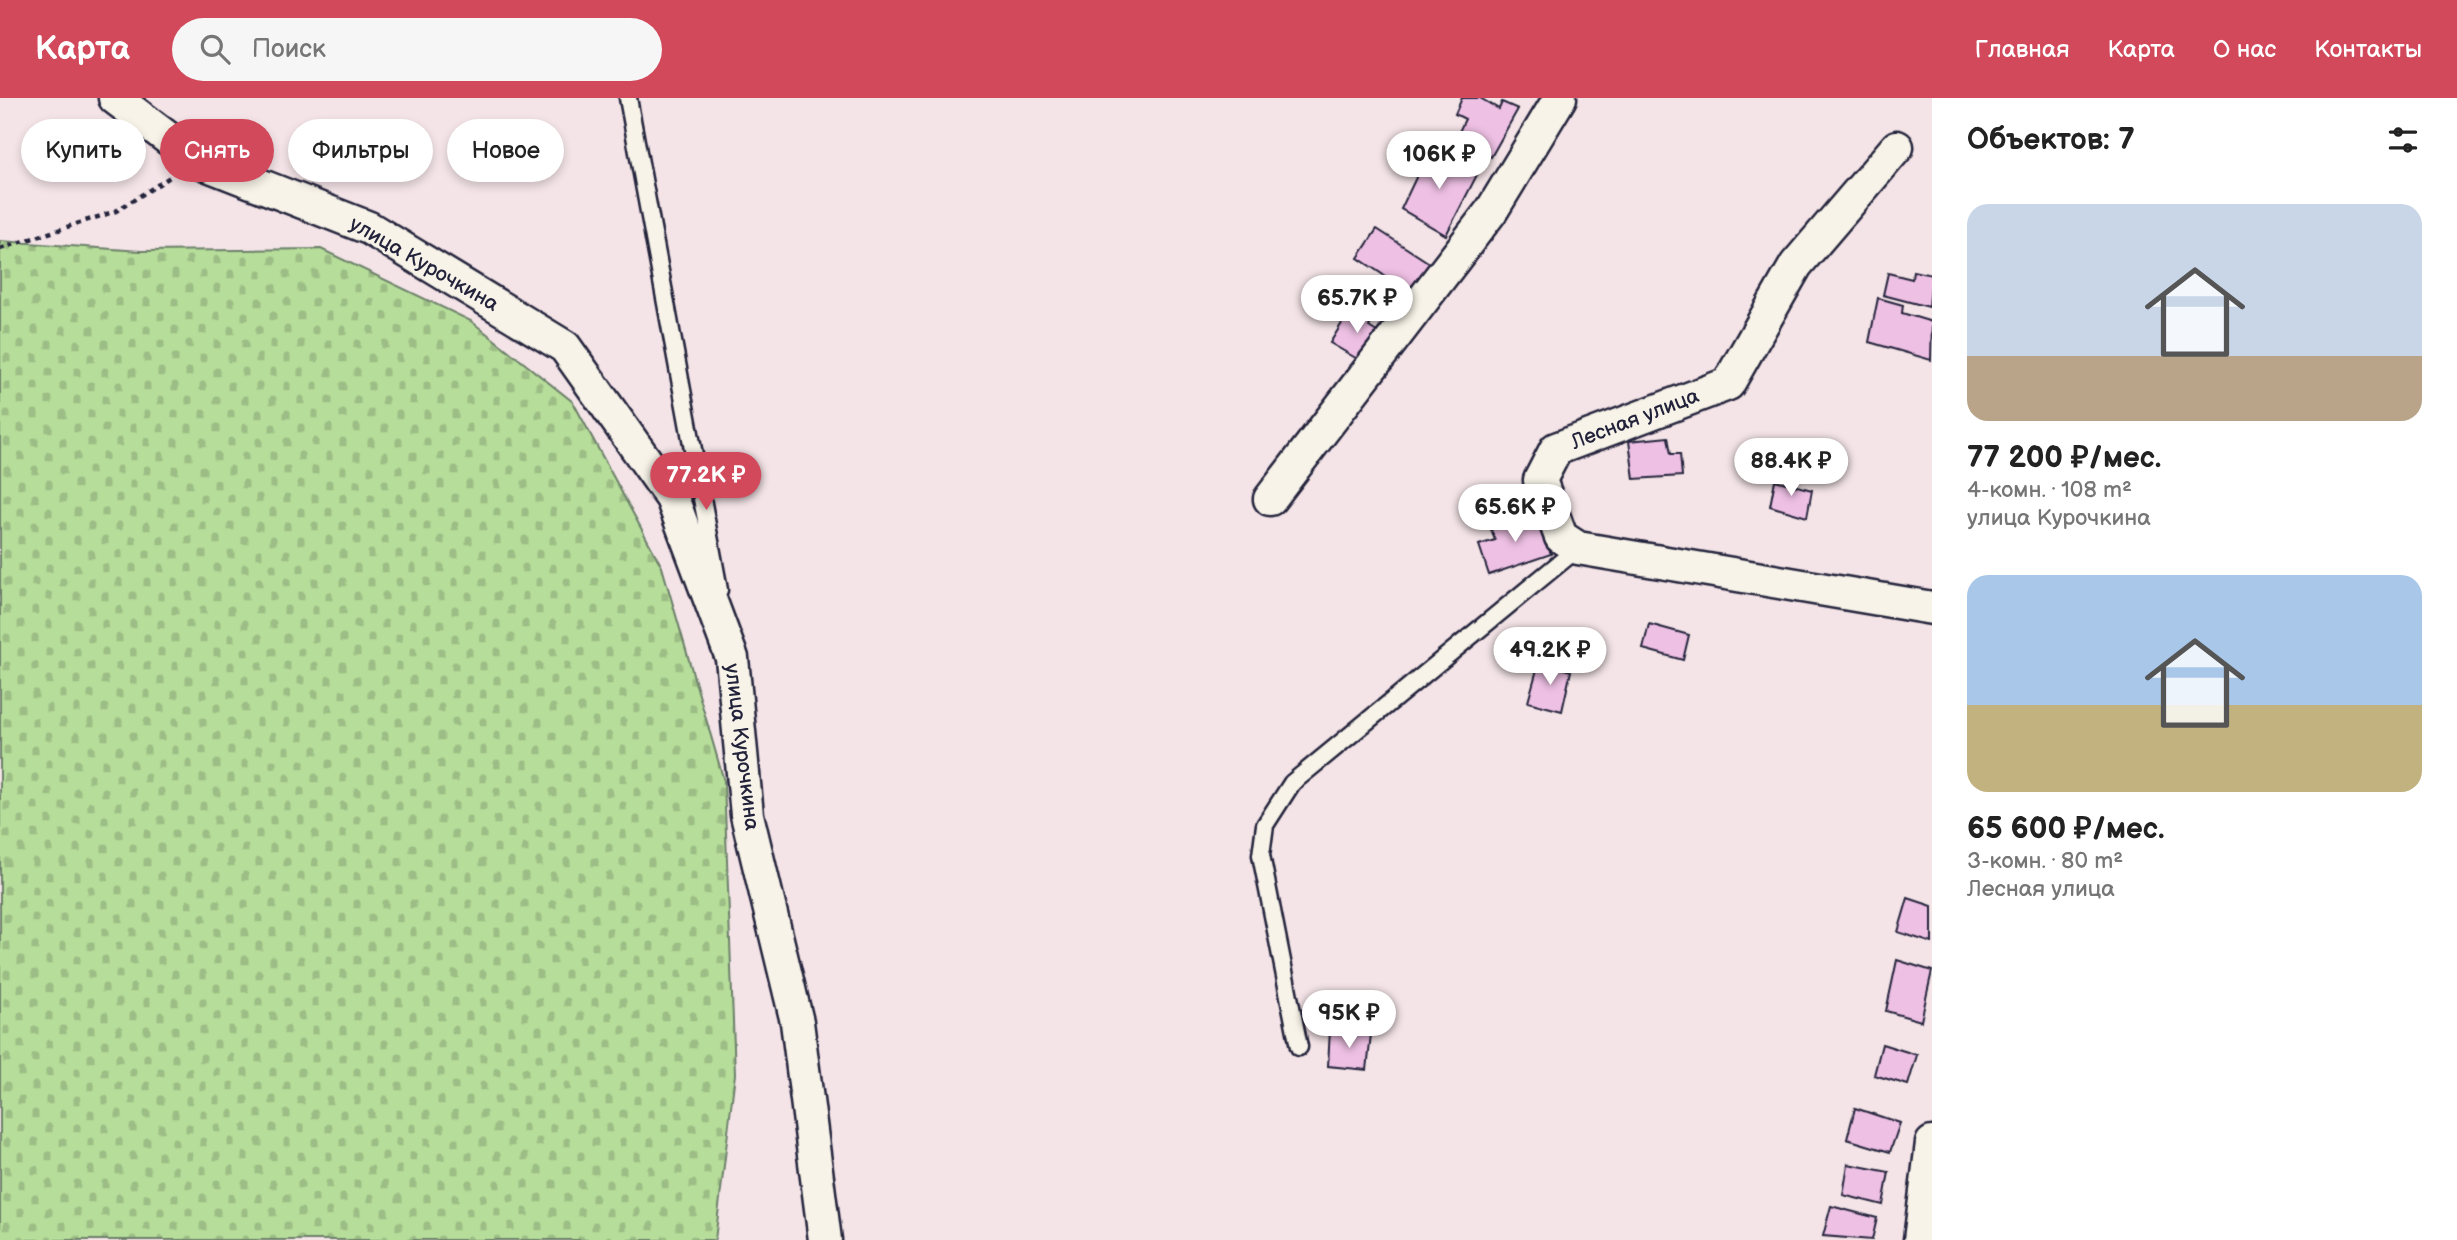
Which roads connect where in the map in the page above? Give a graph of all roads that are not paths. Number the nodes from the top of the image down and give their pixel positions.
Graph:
1 (115, 98) edge
2 (628, 98) edge
3 (1560, 98) edge
4 (1897, 147) dead end
5 (1270, 499) dead end
6 (1578, 548) junction
7 (1932, 608) edge
8 (732, 658) junction
9 (1299, 1047) dead end
10 (1932, 1143) edge
11 (825, 1240) edge
12 (1920, 1240) edge

1 - 8 street, улица Курочкина
2 - 8 lane
3 - 5 street
4 - 6 street, Лесная улица
6 - 7 street
6 - 9 lane
8 - 11 street, улица Курочкина
10 - 12 street

